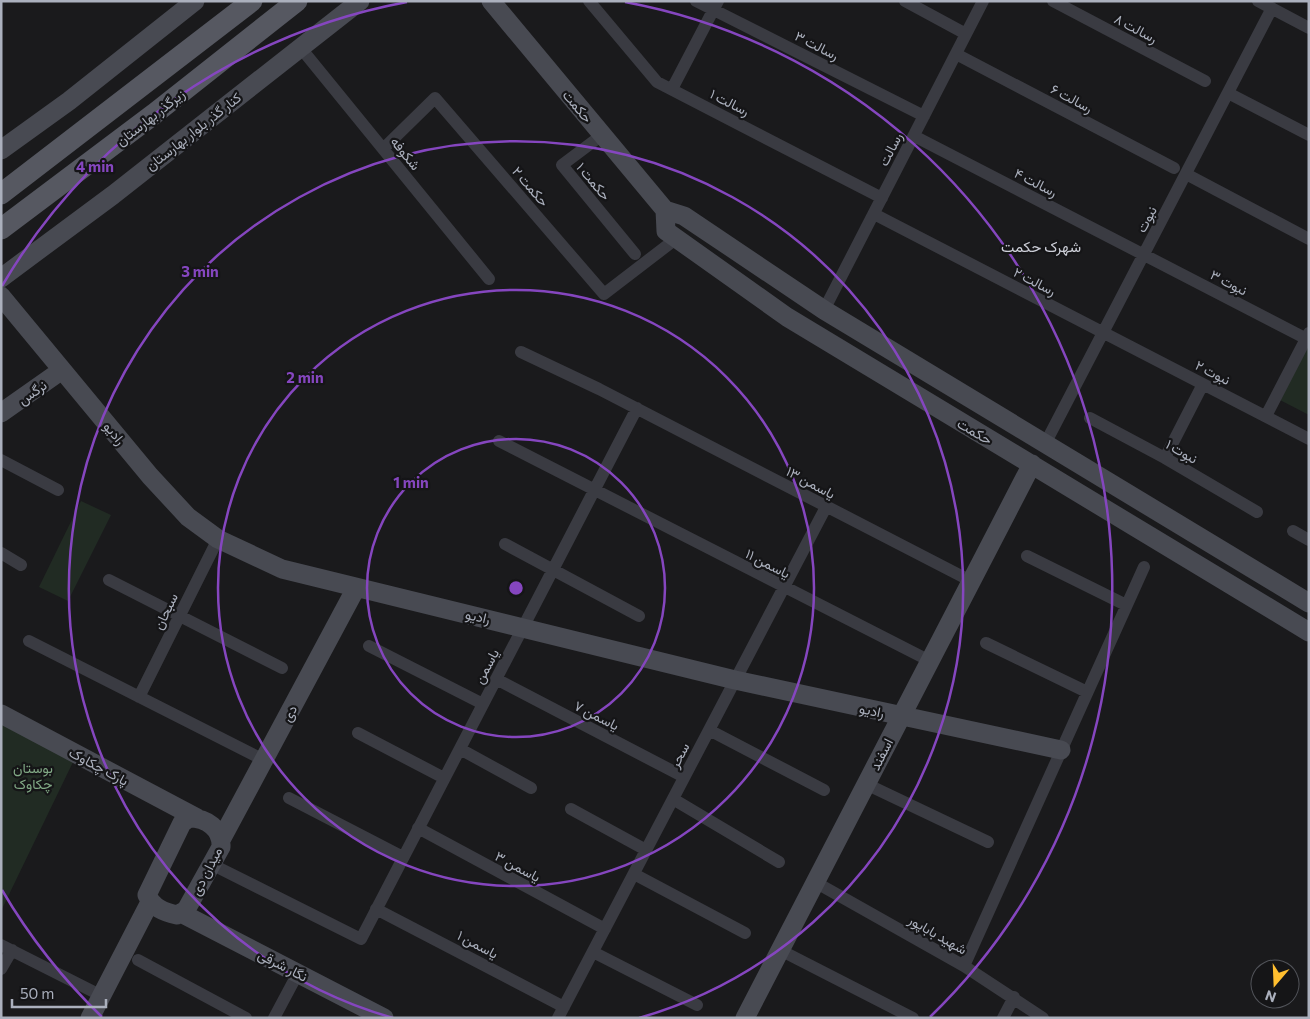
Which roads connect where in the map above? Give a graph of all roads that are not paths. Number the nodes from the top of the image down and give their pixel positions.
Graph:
1 (195, 1) edge
2 (252, 1) edge
3 (297, 1) edge
4 (360, 1) edge
5 (492, 1) edge
6 (589, 1) edge
7 (696, 1) edge
8 (906, 1) edge
9 (983, 1) edge
10 (1054, 1) edge
11 (1258, 1) edge
12 (716, 6) edge
13 (1272, 8) junction
14 (1306, 23) edge
15 (966, 34) junction
16 (300, 47) junction
17 (956, 54) junction
18 (1205, 81) dead end
19 (672, 89) junction
20 (1228, 93) junction
21 (924, 116) junction
22 (602, 135) junction
23 (1309, 135) edge
24 (914, 136) junction
25 (383, 149) junction
26 (1, 150) edge
27 (1174, 168) dead end
28 (1186, 174) junction
29 (1, 194) edge
30 (882, 198) junction
31 (665, 210) junction
32 (874, 214) junction
33 (1, 230) edge
34 (677, 238) junction
35 (1309, 239) edge
36 (636, 254) dead end
37 (1144, 255) junction
38 (1, 278) edge
39 (489, 279) dead end
40 (1, 296) edge
41 (824, 310) junction
42 (1103, 333) junction
43 (1305, 334) edge
44 (521, 352) dead end
45 (62, 370) junction
46 (1203, 384) junction
47 (637, 408) junction
48 (1, 413) edge
49 (1266, 416) junction
50 (1090, 418) dead end
51 (1309, 439) edge
52 (499, 441) dead end
53 (1045, 444) junction
54 (1166, 458) junction
55 (1, 460) edge
56 (1032, 464) junction
57 (58, 490) dead end
58 (594, 491) junction
59 (826, 507) junction
60 (1258, 512) dead end
61 (1293, 531) dead end
62 (218, 539) junction
63 (1204, 539) junction
64 (1309, 540) edge
65 (505, 544) dead end
66 (1, 553) edge
67 (1027, 556) dead end
68 (1186, 558) junction
69 (21, 564) dead end
70 (1144, 567) dead end
71 (553, 570) junction
72 (109, 580) dead end
73 (971, 581) junction
74 (784, 587) junction
75 (356, 588) junction
76 (1309, 603) edge
77 (1126, 605) junction
78 (181, 615) junction
79 (639, 616) dead end
80 (524, 627) junction
81 (1309, 632) edge
82 (29, 641) dead end
83 (986, 643) dead end
84 (369, 646) dead end
85 (930, 661) junction
86 (282, 668) dead end
87 (496, 679) junction
88 (735, 680) junction
89 (1087, 692) junction
90 (139, 697) junction
91 (483, 704) junction
92 (1, 714) edge
93 (901, 716) junction
94 (709, 730) junction
95 (358, 733) dead end
96 (460, 749) junction
97 (1061, 750) junction
98 (264, 760) junction
99 (684, 777) junction
100 (444, 778) junction
101 (866, 784) junction
102 (531, 788) dead end
103 (824, 790) dead end
104 (289, 798) dead end
105 (673, 799) junction
106 (571, 809) dead end
107 (197, 818) junction
108 (418, 828) junction
109 (222, 838) junction
110 (988, 842) dead end
111 (646, 850) junction
112 (404, 857) junction
113 (779, 862) dead end
114 (211, 864) junction
115 (634, 874) junction
116 (815, 882) junction
117 (150, 902) junction
118 (376, 909) junction
119 (181, 913) junction
120 (605, 929) junction
121 (745, 933) dead end
122 (6, 947) edge
123 (780, 950) junction
124 (593, 952) junction
125 (138, 960) dead end
126 (964, 966) junction
127 (1, 969) edge
128 (298, 973) junction
129 (102, 996) junction
130 (1014, 998) junction
131 (697, 1005) dead end
132 (561, 1012) edge
133 (90, 1018) edge
134 (246, 1018) edge
135 (274, 1018) edge
136 (384, 1018) edge
137 (745, 1018) edge
138 (913, 1018) edge
139 (1003, 1018) edge
140 (1043, 1018) edge

1 - 26 street
2 - 29 main road
3 - 33 main road, زیرگذر بهارستان
4 - 16 street, کنار گذر بلوار بهارستان
5 - 22 street, حکمت
6 - 19 street, رسالت ۱
7 - 12 street, رسالت ۳
8 - 15 street
9 - 15 street, رسالت
10 - 18 street, رسالت ۸
11 - 13 street
12 - 19 street
12 - 21 street, رسالت ۳
13 - 14 street
13 - 20 street, نبوت
15 - 17 street, رسالت
16 - 25 street, شکوفه
16 - 38 street, کنار گذر بلوار بهارستان
17 - 21 street, رسالت
17 - 27 street, رسالت ۶
19 - 30 street, رسالت ۱
20 - 23 street
20 - 28 street, نبوت
21 - 24 street, رسالت
22 - 31 street, حکمت
22 - 36 street, حکمت ۱
24 - 30 street, رسالت
24 - 37 street, رسالت ۴
25 - 34 street, حکمت ۲
25 - 39 street, شکوفه
28 - 35 street
28 - 37 street, نبوت
30 - 32 street, رسالت
31 - 34 street, حکمت
31 - 41 street, حکمت
32 - 41 street, رسالت
32 - 42 street, رسالت ۲
34 - 56 street, حکمت
37 - 42 street, نبوت
37 - 43 street, نبوت ۳
40 - 45 street, رادیو
41 - 53 street, حکمت
42 - 46 street, نبوت ۲
42 - 53 street, نبوت
43 - 49 street
44 - 47 street, یاسمن ۱۳
45 - 48 street, نرگس
45 - 62 street, رادیو
46 - 49 street, نبوت ۲
46 - 54 street
47 - 58 street, یاسمن
47 - 59 street, یاسمن ۱۳
49 - 51 street, نبوت ۲
50 - 54 street, نبوت ۱
52 - 58 street, یاسمن ۱۱
53 - 63 street, حکمت
54 - 60 street, نبوت ۱
55 - 57 street
56 - 68 street, حکمت
56 - 73 street, اسفند
58 - 71 street, یاسمن
58 - 74 street, یاسمن ۱۱
59 - 73 street, یاسمن ۱۳
59 - 74 street, سحر
61 - 64 street
62 - 75 street, رادیو
62 - 78 street, سبحان
63 - 68 street
63 - 76 street, حکمت
65 - 71 street
66 - 69 street
67 - 77 street
68 - 81 street, حکمت
70 - 77 street
71 - 79 street
71 - 80 street, یاسمن
72 - 78 street
73 - 85 street, اسفند
74 - 85 street, یاسمن ۱۱
74 - 88 street, سحر
75 - 80 street, رادیو
75 - 98 street, دی
77 - 89 street
78 - 86 street
78 - 90 street, سبحان
80 - 87 street, یاسمن
80 - 88 street, رادیو
82 - 90 street
83 - 89 street
84 - 91 street
85 - 93 street, اسفند
87 - 91 street, یاسمن
87 - 99 street, یاسمن ۷
88 - 93 street, رادیو
88 - 94 street, سحر
89 - 97 street
90 - 98 street
91 - 96 street, یاسمن
92 - 107 street, پارک چکاوک
93 - 97 street, رادیو
93 - 101 street, اسفند
94 - 99 street, سحر
94 - 103 street
95 - 100 street
96 - 100 street, یاسمن
96 - 102 street
97 - 126 street
98 - 109 street, دی
99 - 105 street, سحر
100 - 108 street, یاسمن
101 - 110 street
101 - 116 street, اسفند
104 - 112 street
105 - 111 street, سحر
105 - 113 street
106 - 111 street
107 - 109 street, میدان دی
107 - 117 street
108 - 112 street, یاسمن
108 - 120 street, یاسمن ۳
109 - 114 street, میدان دی
111 - 115 street, سحر
112 - 118 street, یاسمن
114 - 118 street, یاسمن
114 - 119 street, میدان دی
115 - 120 street, سحر
115 - 121 street
116 - 123 street, اسفند
116 - 126 street, شهید باباپور
117 - 119 street
117 - 129 street
118 - 132 street, یاسمن ۱
119 - 128 street, نگار شرقی
120 - 124 street, سحر
122 - 127 street
122 - 129 street
123 - 137 street, اسفند
123 - 138 street
124 - 131 street
124 - 132 street, سحر
125 - 134 street
126 - 130 street, شهید باباپور
128 - 135 street
128 - 136 street, نگار شرقی
129 - 133 street
130 - 139 street
130 - 140 street, شهید باباپور

